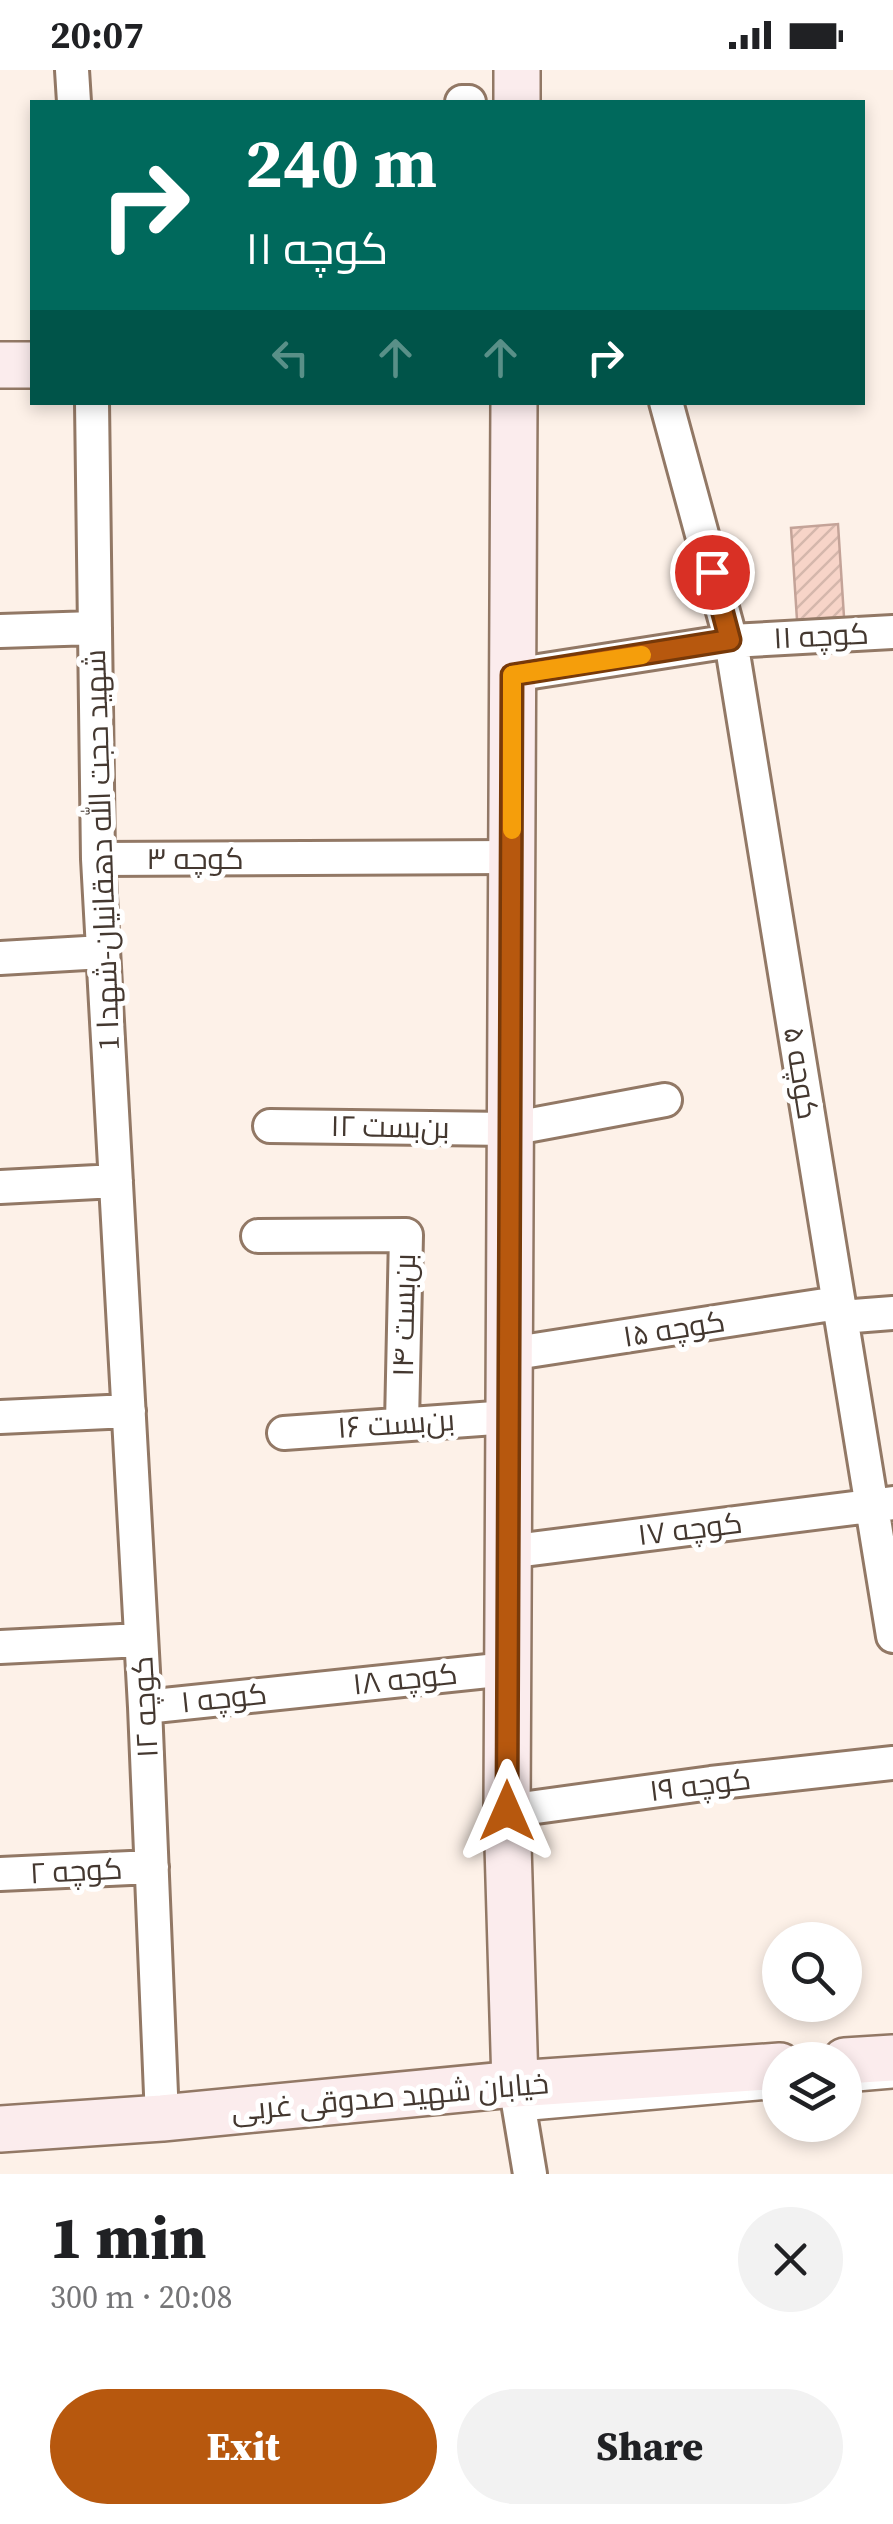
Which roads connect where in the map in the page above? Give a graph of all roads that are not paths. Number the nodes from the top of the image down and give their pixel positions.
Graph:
1 (72, 70) edge
2 (517, 70) edge
3 (74, 100) edge
4 (516, 100) edge
5 (0, 365) edge
6 (30, 365) edge
7 (92, 405) edge
8 (514, 405) edge
9 (667, 405) edge
10 (94, 628) junction
11 (0, 631) edge
12 (893, 632) edge
13 (730, 640) junction
14 (512, 675) junction
15 (512, 857) junction
16 (98, 859) junction
17 (103, 952) junction
18 (0, 958) edge
19 (666, 1100) dead end
20 (270, 1126) dead end
21 (510, 1129) junction
22 (116, 1181) junction
23 (0, 1188) edge
24 (258, 1236) dead end
25 (122, 1296) joint
26 (840, 1310) junction
27 (893, 1313) edge
28 (509, 1354) junction
29 (129, 1411) junction
30 (508, 1417) junction
31 (0, 1418) edge
32 (402, 1423) junction
33 (284, 1432) dead end
34 (882, 1504) edge
35 (508, 1552) junction
36 (893, 1634) edge
37 (142, 1640) junction
38 (0, 1647) edge
39 (508, 1669) junction
40 (303, 1690) joint
41 (145, 1707) junction
42 (893, 1763) edge
43 (507, 1811) junction
44 (152, 1867) junction
45 (0, 1874) edge
46 (893, 2058) edge
47 (862, 2061) edge
48 (762, 2068) edge
49 (893, 2080) edge
50 (862, 2083) edge
51 (762, 2091) edge
52 (518, 2098) junction
53 (162, 2118) junction
54 (0, 2129) edge
55 (530, 2174) edge

1 - 3 street
2 - 4 street
5 - 6 street
7 - 10 street, شهید حجت الله دهقانیان-شهدا 1
8 - 14 street
9 - 13 street, کوچه ۵
10 - 11 street
10 - 16 street, شهید حجت الله دهقانیان-شهدا 1
12 - 13 street, کوچه ۱۱
13 - 14 street, کوچه ۱۱
13 - 26 street, کوچه ۵
14 - 15 street
15 - 16 street, کوچه ۳
15 - 21 street
16 - 17 street, شهید حجت الله دهقانیان-شهدا 1
17 - 18 street
17 - 22 street, شهید حجت الله دهقانیان-شهدا 1
19 - 21 street, بن‌بست ۱۲
20 - 21 street, بن‌بست ۱۲
21 - 28 street
22 - 23 street
22 - 25 street, شهید حجت الله دهقانیان-شهدا 1
24 - 32 street, بن‌بست ۱۴
25 - 29 street, کوچه ۱۲
26 - 27 street, کوچه ۱۵
26 - 28 street, کوچه ۱۵
26 - 34 street, کوچه ۵
28 - 30 street
29 - 31 street
29 - 37 street, کوچه ۱۲
30 - 32 street, بن‌بست ۱۶
30 - 35 street
32 - 33 street, بن‌بست ۱۶
34 - 35 street, کوچه ۱۷
34 - 36 street, کوچه ۵
35 - 39 street
37 - 38 street
37 - 41 street, کوچه ۱۲
39 - 40 street, کوچه ۱۸
39 - 43 street
40 - 41 street, کوچه ۱
41 - 44 street, کوچه ۱۲
42 - 43 street, کوچه ۱۹
43 - 52 street
44 - 45 street, کوچه ۲
44 - 53 street, کوچه ۱۲
46 - 47 street
48 - 52 street, خیابان شهید صدوقی غربی
49 - 50 lane
51 - 52 lane
52 - 53 street, خیابان شهید صدوقی غربی
52 - 55 street
53 - 54 street, خیابان شهید صدوقی غربی

